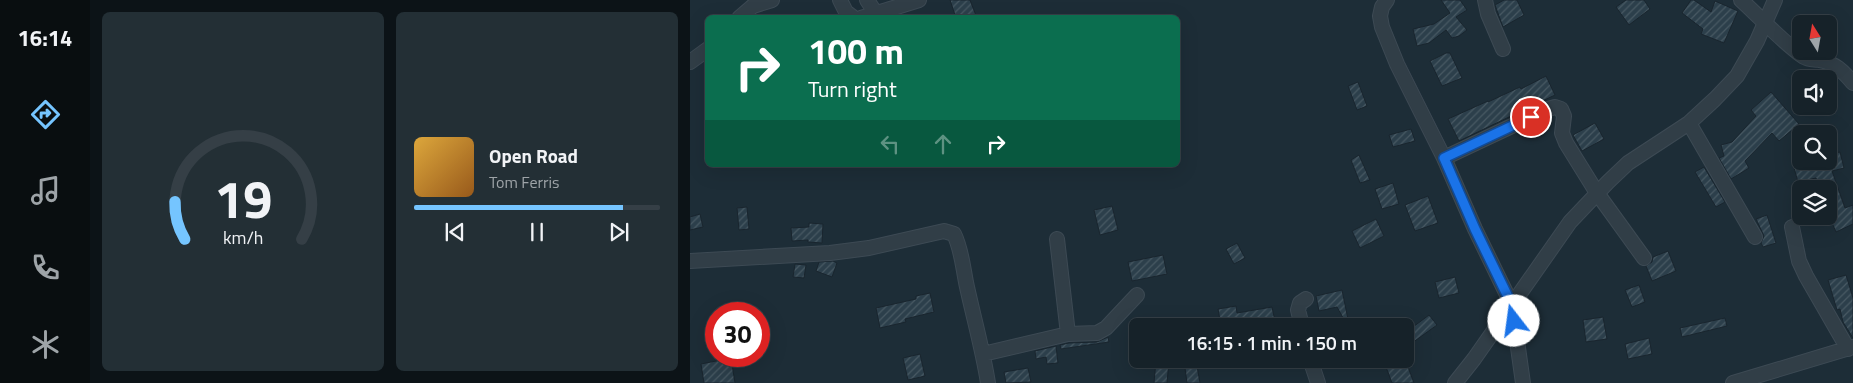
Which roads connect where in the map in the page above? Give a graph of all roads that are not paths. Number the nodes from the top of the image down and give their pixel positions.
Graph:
1 (772, 0) edge
2 (840, 0) edge
3 (919, 0) edge
4 (1387, 0) edge
5 (1485, 0) edge
6 (1741, 0) edge
7 (1775, 0) edge
8 (871, 6) edge
9 (742, 15) edge
10 (850, 15) edge
11 (1765, 21) junction
12 (1503, 49) dead end
13 (705, 51) edge
14 (690, 62) edge
15 (1853, 83) edge
16 (1688, 122) junction
17 (1444, 158) junction
18 (1597, 193) junction
19 (1792, 227) dead end
20 (1755, 237) dead end
21 (1057, 239) dead end
22 (1644, 258) dead end
23 (690, 261) edge
24 (1137, 295) dead end
25 (1306, 299) dead end
26 (1512, 305) junction
27 (1300, 318) edge
28 (1068, 334) junction
29 (1851, 348) edge
30 (983, 354) junction
31 (1313, 368) edge
32 (988, 383) edge
33 (1318, 383) edge
34 (1455, 383) edge
35 (1523, 383) edge
36 (1734, 383) edge

1 - 9 street
2 - 10 street
3 - 8 street
4 - 17 street
5 - 12 street
6 - 11 street
7 - 11 street
11 - 15 street
11 - 16 street
13 - 14 street
16 - 18 street
16 - 20 street
17 - 18 street
17 - 26 street
18 - 22 street
18 - 26 street
19 - 29 street
21 - 28 street
23 - 30 street
24 - 28 street
25 - 27 street
26 - 34 street
26 - 35 street
28 - 30 street
29 - 36 street
30 - 32 street
31 - 33 street

